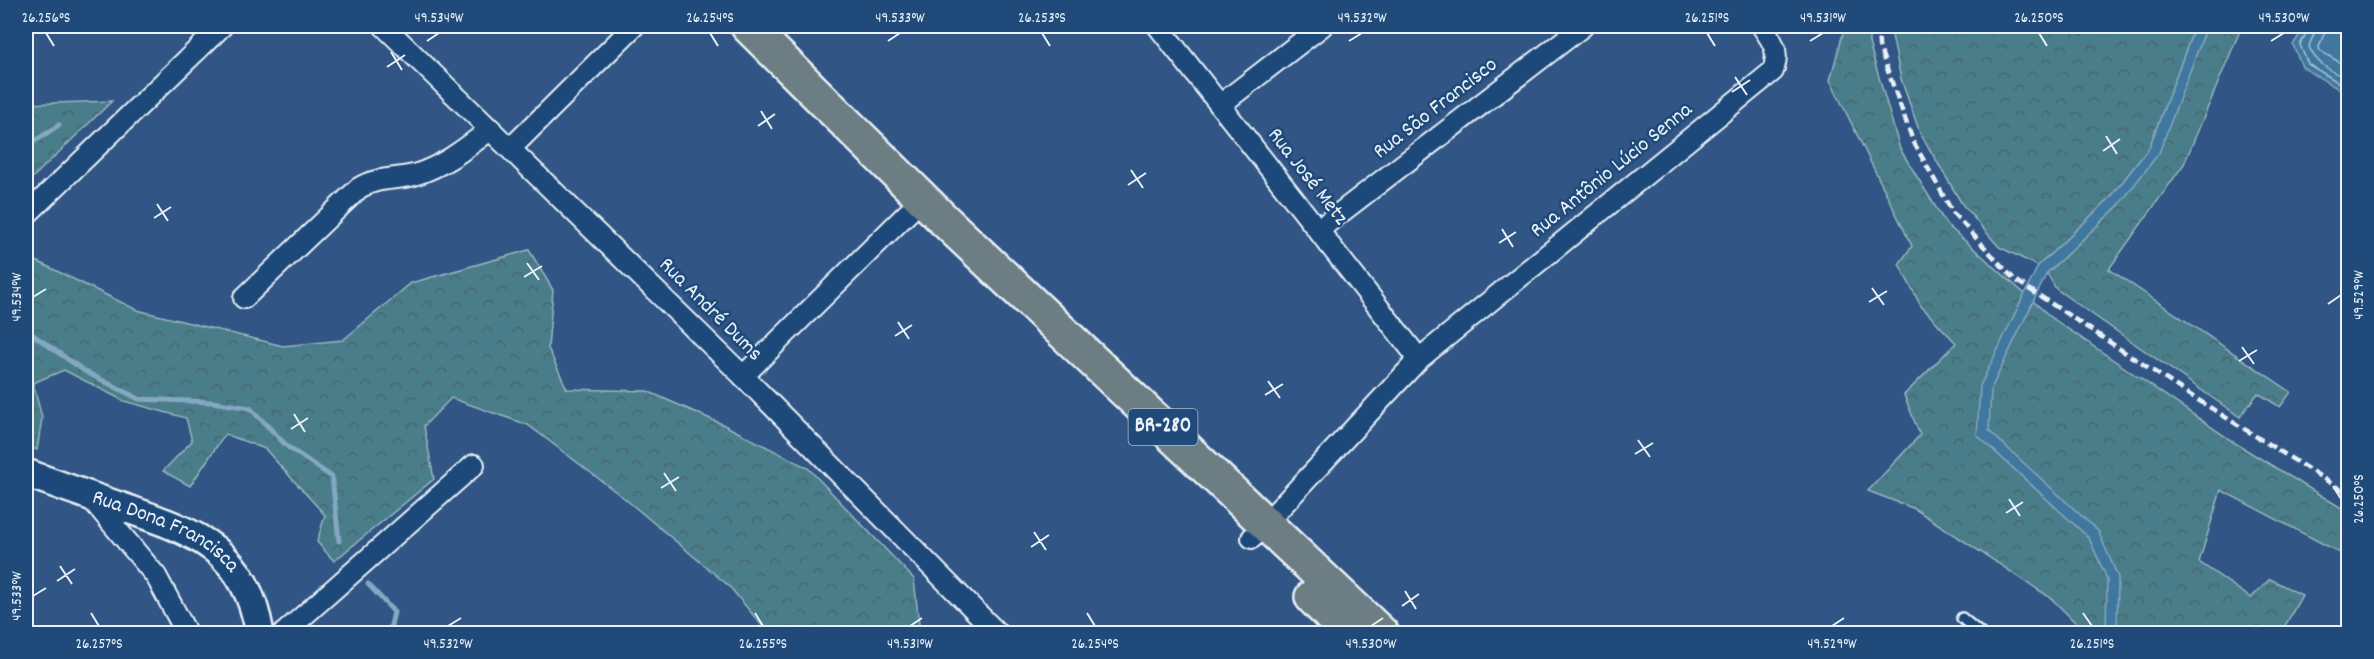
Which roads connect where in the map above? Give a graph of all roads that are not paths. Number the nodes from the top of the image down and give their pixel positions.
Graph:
1 (222, 26) edge
2 (384, 26) edge
3 (634, 26) edge
4 (748, 26) edge
5 (1158, 26) edge
6 (1322, 26) edge
7 (1583, 26) edge
8 (1762, 26) edge
9 (1220, 105) junction
10 (491, 129) junction
11 (511, 147) junction
12 (933, 210) junction
13 (26, 215) edge
14 (1318, 230) junction
15 (244, 298) dead end
16 (1419, 359) junction
17 (743, 376) junction
18 (474, 465) dead end
19 (26, 473) edge
20 (89, 496) junction
21 (1260, 531) junction
22 (1962, 618) dead end
23 (187, 633) edge
24 (260, 633) edge
25 (283, 633) edge
26 (998, 633) edge
27 (1348, 633) edge
28 (1382, 633) edge
29 (1982, 633) edge

1 - 13 street
2 - 10 street, Rua André Dums
3 - 11 street
4 - 12 highway, BR-280
5 - 9 street, Rua José Metz
6 - 9 street
7 - 14 street, Rua São Francisco
8 - 16 street, Rua Antônio Lúcio Senna
9 - 14 street, Rua José Metz
10 - 11 street, Rua André Dums
10 - 15 street
11 - 17 street, Rua André Dums
12 - 17 street
12 - 21 highway, BR-280
14 - 16 street, Rua José Metz
16 - 21 street, Rua Antônio Lúcio Senna
17 - 26 street, Rua André Dums
18 - 25 street
19 - 20 main road, Rua Dona Francisca
20 - 23 street
20 - 24 main road, Rua Dona Francisca
21 - 27 highway, BR-280
21 - 28 highway, BR-280
22 - 29 lane

